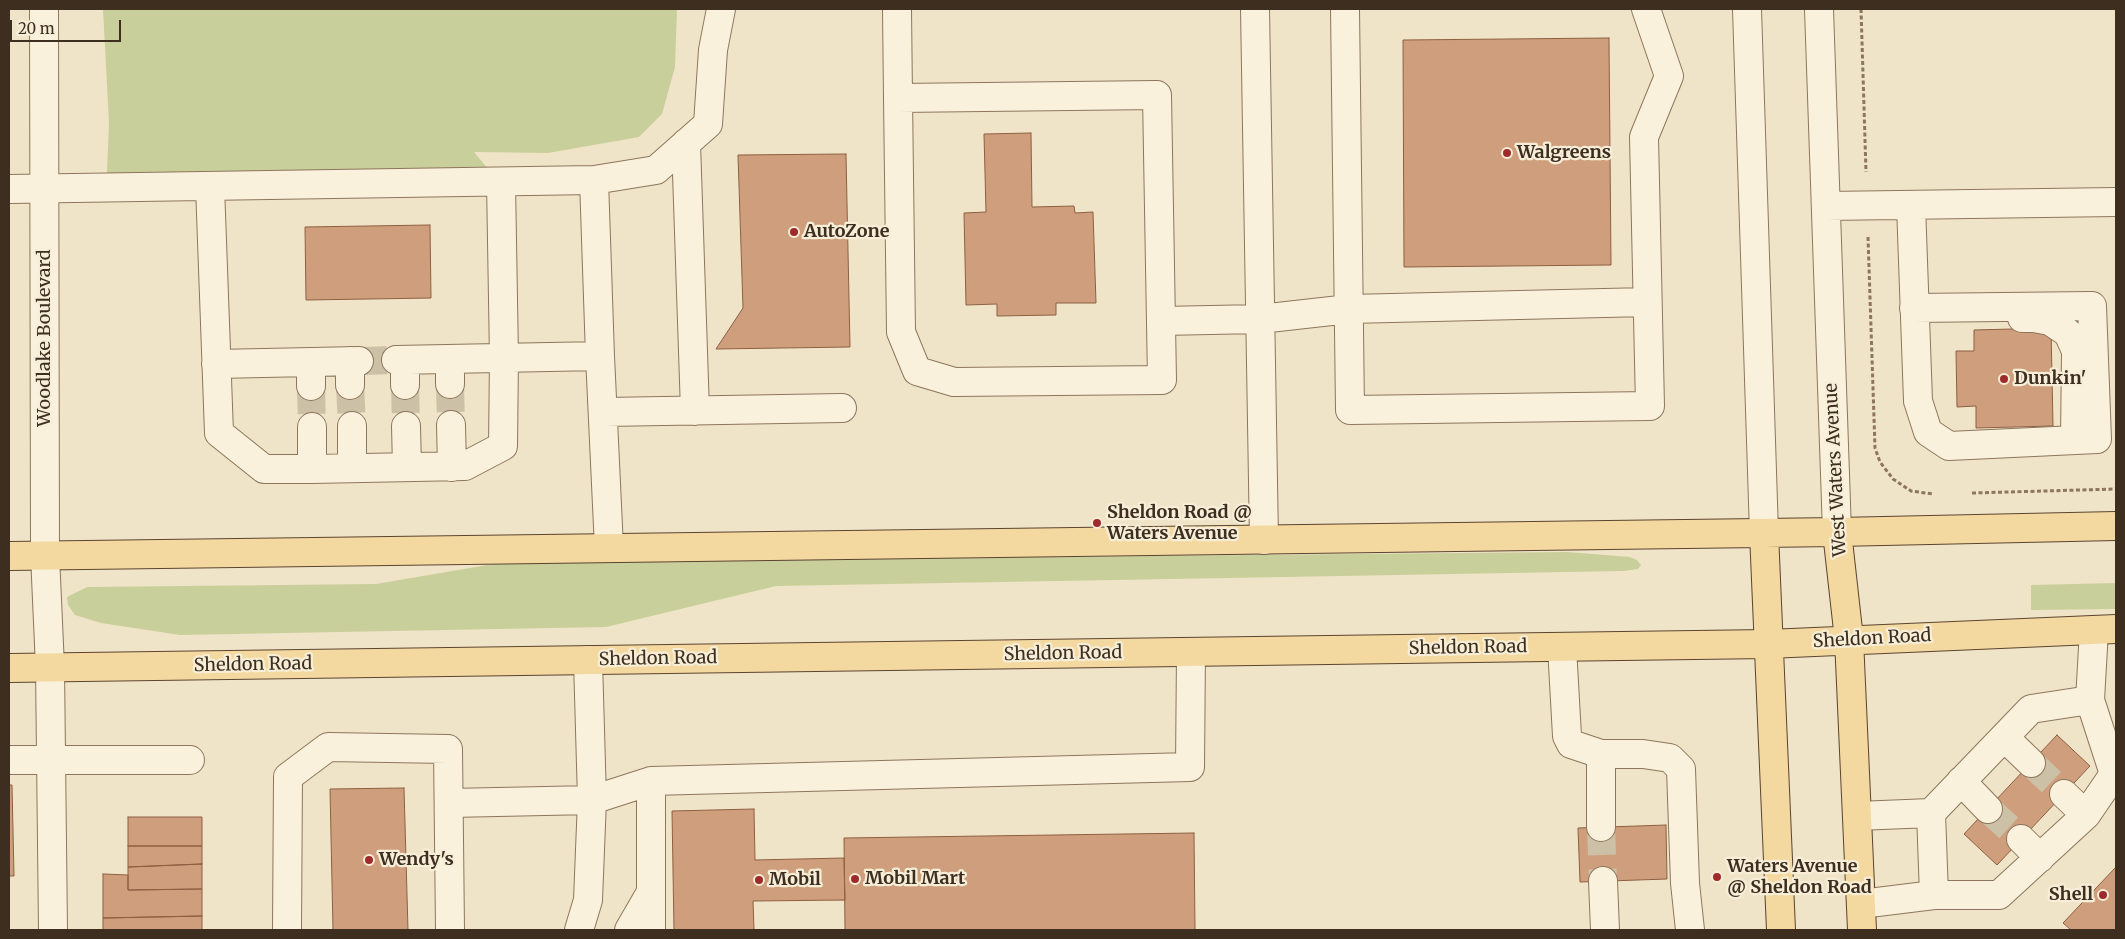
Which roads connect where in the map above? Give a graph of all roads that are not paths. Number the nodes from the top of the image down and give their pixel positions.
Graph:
1 (44, 9) edge
2 (720, 9) edge
3 (897, 9) edge
4 (1255, 9) edge
5 (1345, 9) edge
6 (1646, 9) edge
7 (1747, 9) edge
8 (1819, 9) edge
9 (898, 98) junction
10 (686, 143) junction
11 (594, 180) junction
12 (502, 182) junction
13 (210, 186) junction
14 (45, 188) junction
15 (9, 189) edge
16 (2116, 202) edge
17 (1911, 205) junction
18 (1826, 206) junction
19 (1647, 302) junction
20 (1914, 308) junction
21 (1953, 308) junction
22 (1348, 309) junction
23 (1260, 319) junction
24 (1161, 321) junction
25 (600, 356) junction
26 (504, 358) junction
27 (216, 364) junction
28 (353, 369) tunnel mouth
29 (402, 369) tunnel mouth
30 (842, 408) dead end
31 (695, 411) junction
32 (604, 412) junction
33 (451, 425) tunnel mouth
34 (352, 426) tunnel mouth
35 (406, 426) tunnel mouth
36 (312, 427) tunnel mouth
37 (2096, 433) edge
38 (407, 467) junction
39 (452, 467) junction
40 (352, 468) junction
41 (312, 469) junction
42 (2116, 526) edge
43 (1837, 532) junction
44 (1764, 533) junction
45 (1264, 540) junction
46 (609, 548) junction
47 (45, 555) junction
48 (9, 556) edge
49 (2105, 630) edge
50 (1850, 639) junction
51 (1768, 644) junction
52 (1562, 647) junction
53 (1191, 652) junction
54 (588, 660) junction
55 (50, 667) junction
56 (9, 668) edge
57 (2090, 700) junction
58 (2004, 737) junction
59 (1601, 754) junction
60 (9, 760) edge
61 (51, 760) junction
62 (190, 760) dead end
63 (2031, 763) tunnel mouth
64 (651, 781) junction
65 (1961, 781) junction
66 (2064, 794) tunnel mouth
67 (592, 800) junction
68 (450, 803) junction
69 (1988, 808) tunnel mouth
70 (1931, 813) junction
71 (2086, 815) junction
72 (1857, 816) junction
73 (1601, 827) tunnel mouth
74 (1603, 881) tunnel mouth
75 (651, 890) junction
76 (1934, 895) junction
77 (1861, 917) edge
78 (53, 930) edge
79 (287, 930) edge
80 (450, 930) edge
81 (579, 930) edge
82 (629, 930) edge
83 (651, 930) edge
84 (1606, 930) edge
85 (1690, 930) edge
86 (1781, 930) edge

1 - 14 street, Woodlake Boulevard
2 - 10 street
3 - 9 street
4 - 23 street
5 - 22 street
6 - 19 street
7 - 44 street
8 - 18 street, West Waters Avenue
9 - 24 street
9 - 24 street
10 - 11 street
10 - 31 street
11 - 12 street
11 - 25 street
12 - 13 street
12 - 26 street
13 - 14 street
13 - 27 street
14 - 15 street
14 - 47 street, Woodlake Boulevard
16 - 17 street
17 - 18 street
17 - 20 street
18 - 43 street, West Waters Avenue
19 - 22 street
19 - 22 street
20 - 21 street
20 - 37 street
21 - 37 street
21 - 37 street
22 - 23 street
23 - 24 street
23 - 45 street
25 - 26 street
25 - 32 street
26 - 29 street
26 - 39 street
27 - 28 street
27 - 41 street
30 - 31 street
31 - 32 street
32 - 46 street
33 - 39 street
34 - 40 street
35 - 38 street
36 - 41 street
38 - 39 street
38 - 40 street
40 - 41 street
42 - 43 main road
43 - 44 main road
43 - 50 main road, West Waters Avenue
44 - 45 main road
44 - 51 main road
45 - 46 main road
46 - 47 main road
47 - 48 main road
47 - 55 street, Woodlake Boulevard
49 - 50 main road, Sheldon Road
49 - 57 street
50 - 51 main road, Sheldon Road
50 - 72 main road, West Waters Avenue
51 - 52 main road, Sheldon Road
51 - 86 main road
52 - 53 main road, Sheldon Road
52 - 59 street
53 - 54 main road, Sheldon Road
53 - 64 street
54 - 55 main road, Sheldon Road
54 - 67 street
55 - 56 main road, Sheldon Road
55 - 61 street, Woodlake Boulevard
57 - 58 street
57 - 71 street
58 - 63 street
58 - 65 street
59 - 73 street
59 - 85 street
60 - 61 street
61 - 62 street
61 - 78 street, Woodlake Boulevard
64 - 67 street
64 - 75 street
65 - 69 street
65 - 70 street
66 - 71 street
67 - 68 street
67 - 81 street
68 - 79 street
68 - 80 street
70 - 72 street
70 - 76 street
71 - 76 street
72 - 77 main road, West Waters Avenue
74 - 84 street
75 - 82 street
75 - 83 street
76 - 77 street

